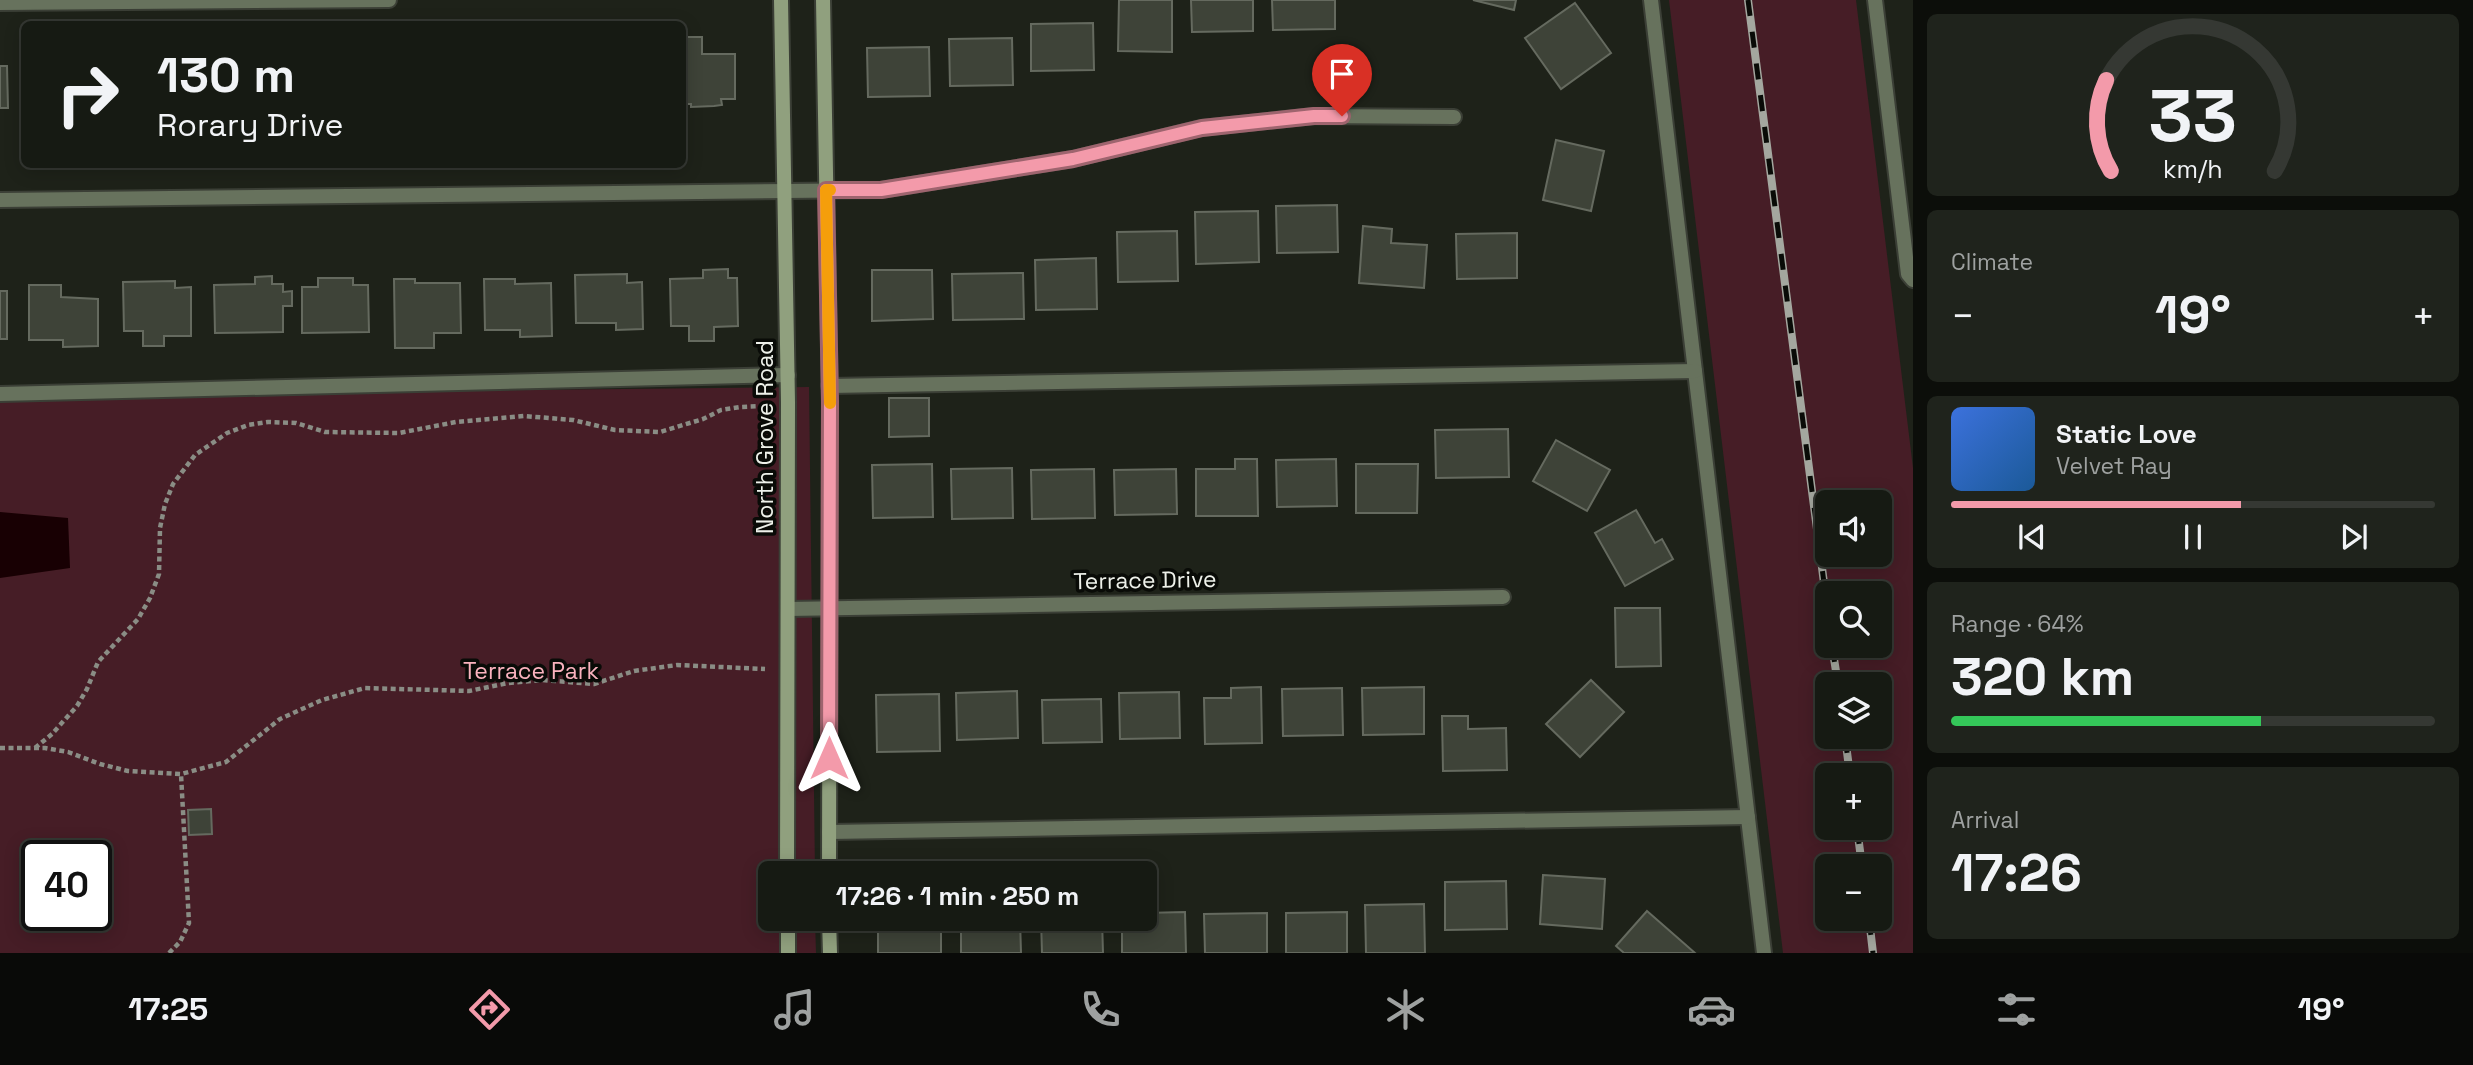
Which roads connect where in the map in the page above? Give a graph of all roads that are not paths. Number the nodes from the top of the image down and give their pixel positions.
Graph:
1 (389, 0) edge
2 (781, 0) edge
3 (823, 0) edge
4 (1651, 0) edge
5 (1875, 0) edge
6 (0, 3) edge
7 (1454, 117) dead end
8 (785, 190) junction
9 (826, 190) junction
10 (0, 200) edge
11 (1913, 280) edge
12 (1695, 371) junction
13 (788, 375) junction
14 (830, 386) junction
15 (0, 394) edge
16 (1503, 597) dead end
17 (829, 608) junction
18 (788, 609) junction
19 (1748, 817) junction
20 (829, 832) junction
21 (787, 861) edge
22 (828, 861) edge
23 (788, 931) edge
24 (829, 931) edge
25 (788, 953) edge
26 (830, 953) edge
27 (1764, 953) edge

1 - 6 street
2 - 8 street, North Grove Road
3 - 9 street
4 - 12 street
5 - 11 street
7 - 9 street
8 - 9 street
8 - 10 street
8 - 13 street, North Grove Road
9 - 14 street
12 - 14 street
12 - 19 street
13 - 15 street
13 - 18 street, North Grove Road
14 - 17 street
16 - 17 street, Terrace Drive
17 - 18 street, Terrace Drive
17 - 20 street
18 - 21 street, North Grove Road
19 - 20 street
19 - 27 street
20 - 22 street
23 - 25 street
24 - 26 street

